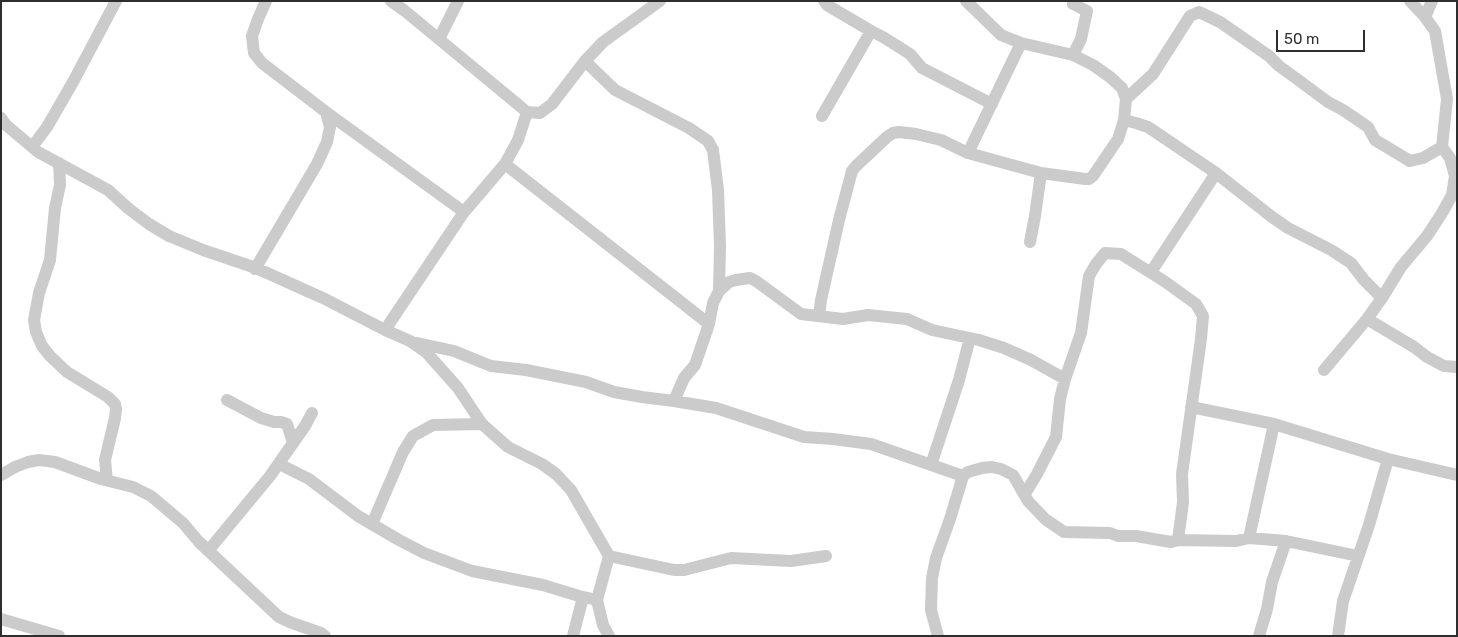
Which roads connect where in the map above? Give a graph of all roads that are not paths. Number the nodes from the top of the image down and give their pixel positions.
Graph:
1 (116, 1) edge
2 (266, 1) edge
3 (391, 1) edge
4 (458, 1) edge
5 (660, 1) edge
6 (824, 1) edge
7 (966, 1) edge
8 (1073, 1) edge
9 (1410, 1) edge
10 (1432, 1) edge
11 (1426, 17) junction
12 (870, 31) junction
13 (439, 39) junction
14 (1021, 43) junction
15 (1072, 55) junction
16 (585, 62) junction
17 (1452, 98) edge
18 (1126, 99) junction
19 (992, 104) junction
20 (326, 112) junction
21 (527, 112) junction
22 (822, 116) dead end
23 (1, 118) edge
24 (1124, 120) junction
25 (32, 147) junction
26 (1442, 147) junction
27 (968, 153) junction
28 (59, 163) junction
29 (505, 164) junction
30 (1041, 173) junction
31 (1216, 173) junction
32 (464, 212) junction
33 (1030, 242) dead end
34 (256, 268) junction
35 (1151, 272) junction
36 (719, 291) junction
37 (1382, 298) junction
38 (819, 316) junction
39 (1368, 318) junction
40 (709, 324) junction
41 (385, 330) junction
42 (970, 338) junction
43 (410, 341) junction
44 (1457, 367) edge
45 (1324, 370) dead end
46 (1065, 379) junction
47 (227, 400) dead end
48 (674, 400) junction
49 (1190, 407) junction
50 (312, 413) dead end
51 (482, 424) junction
52 (1274, 424) junction
53 (294, 436) junction
54 (1388, 459) junction
55 (279, 464) junction
56 (930, 465) junction
57 (1, 475) edge
58 (1457, 475) edge
59 (962, 476) junction
60 (106, 480) junction
61 (1025, 494) junction
62 (372, 524) junction
63 (1250, 538) junction
64 (1178, 540) junction
65 (1286, 541) junction
66 (208, 551) junction
67 (609, 556) junction
68 (826, 556) dead end
69 (1358, 556) junction
70 (583, 597) junction
71 (597, 600) junction
72 (1, 619) edge
73 (59, 636) edge
74 (325, 636) edge
75 (573, 636) edge
76 (609, 636) edge
77 (938, 636) edge
78 (1259, 636) edge
79 (1338, 636) edge

1 - 25 street
2 - 20 street
3 - 13 street
4 - 13 street
5 - 16 street
6 - 12 street
7 - 14 street
8 - 15 street
9 - 11 street
10 - 11 street
11 - 17 street
12 - 19 street
12 - 22 street
13 - 21 street
14 - 15 street
14 - 19 street
15 - 18 street
16 - 21 street
16 - 36 street
17 - 26 street
18 - 24 street
18 - 26 street
19 - 27 street
20 - 32 street
20 - 34 street
21 - 29 street
23 - 25 street
24 - 30 street
24 - 31 street
25 - 28 street
26 - 37 street
27 - 30 street
27 - 38 street
28 - 34 street
28 - 60 street
29 - 32 street
29 - 40 street
30 - 33 street
31 - 35 street
31 - 37 street
32 - 41 street
34 - 41 street
35 - 46 street
35 - 49 street
36 - 38 street
36 - 40 street
37 - 39 street
38 - 42 street
39 - 44 street
39 - 45 street
40 - 48 street
41 - 43 street
42 - 46 street
42 - 56 street
43 - 48 street
43 - 51 street
46 - 61 street
47 - 53 street
48 - 56 street
49 - 52 street
49 - 64 street
50 - 53 street
51 - 62 street
51 - 67 street
52 - 54 street
52 - 63 street
53 - 55 street
54 - 58 street
54 - 69 street
55 - 62 street
55 - 66 street
56 - 59 street
57 - 60 street
59 - 61 street
59 - 77 street
60 - 66 street
61 - 64 street
62 - 70 street
63 - 64 street
63 - 65 street
65 - 69 street
65 - 78 street
66 - 74 street
67 - 68 street
67 - 71 street
69 - 79 street
70 - 71 street
70 - 75 street
71 - 76 street
72 - 73 street

